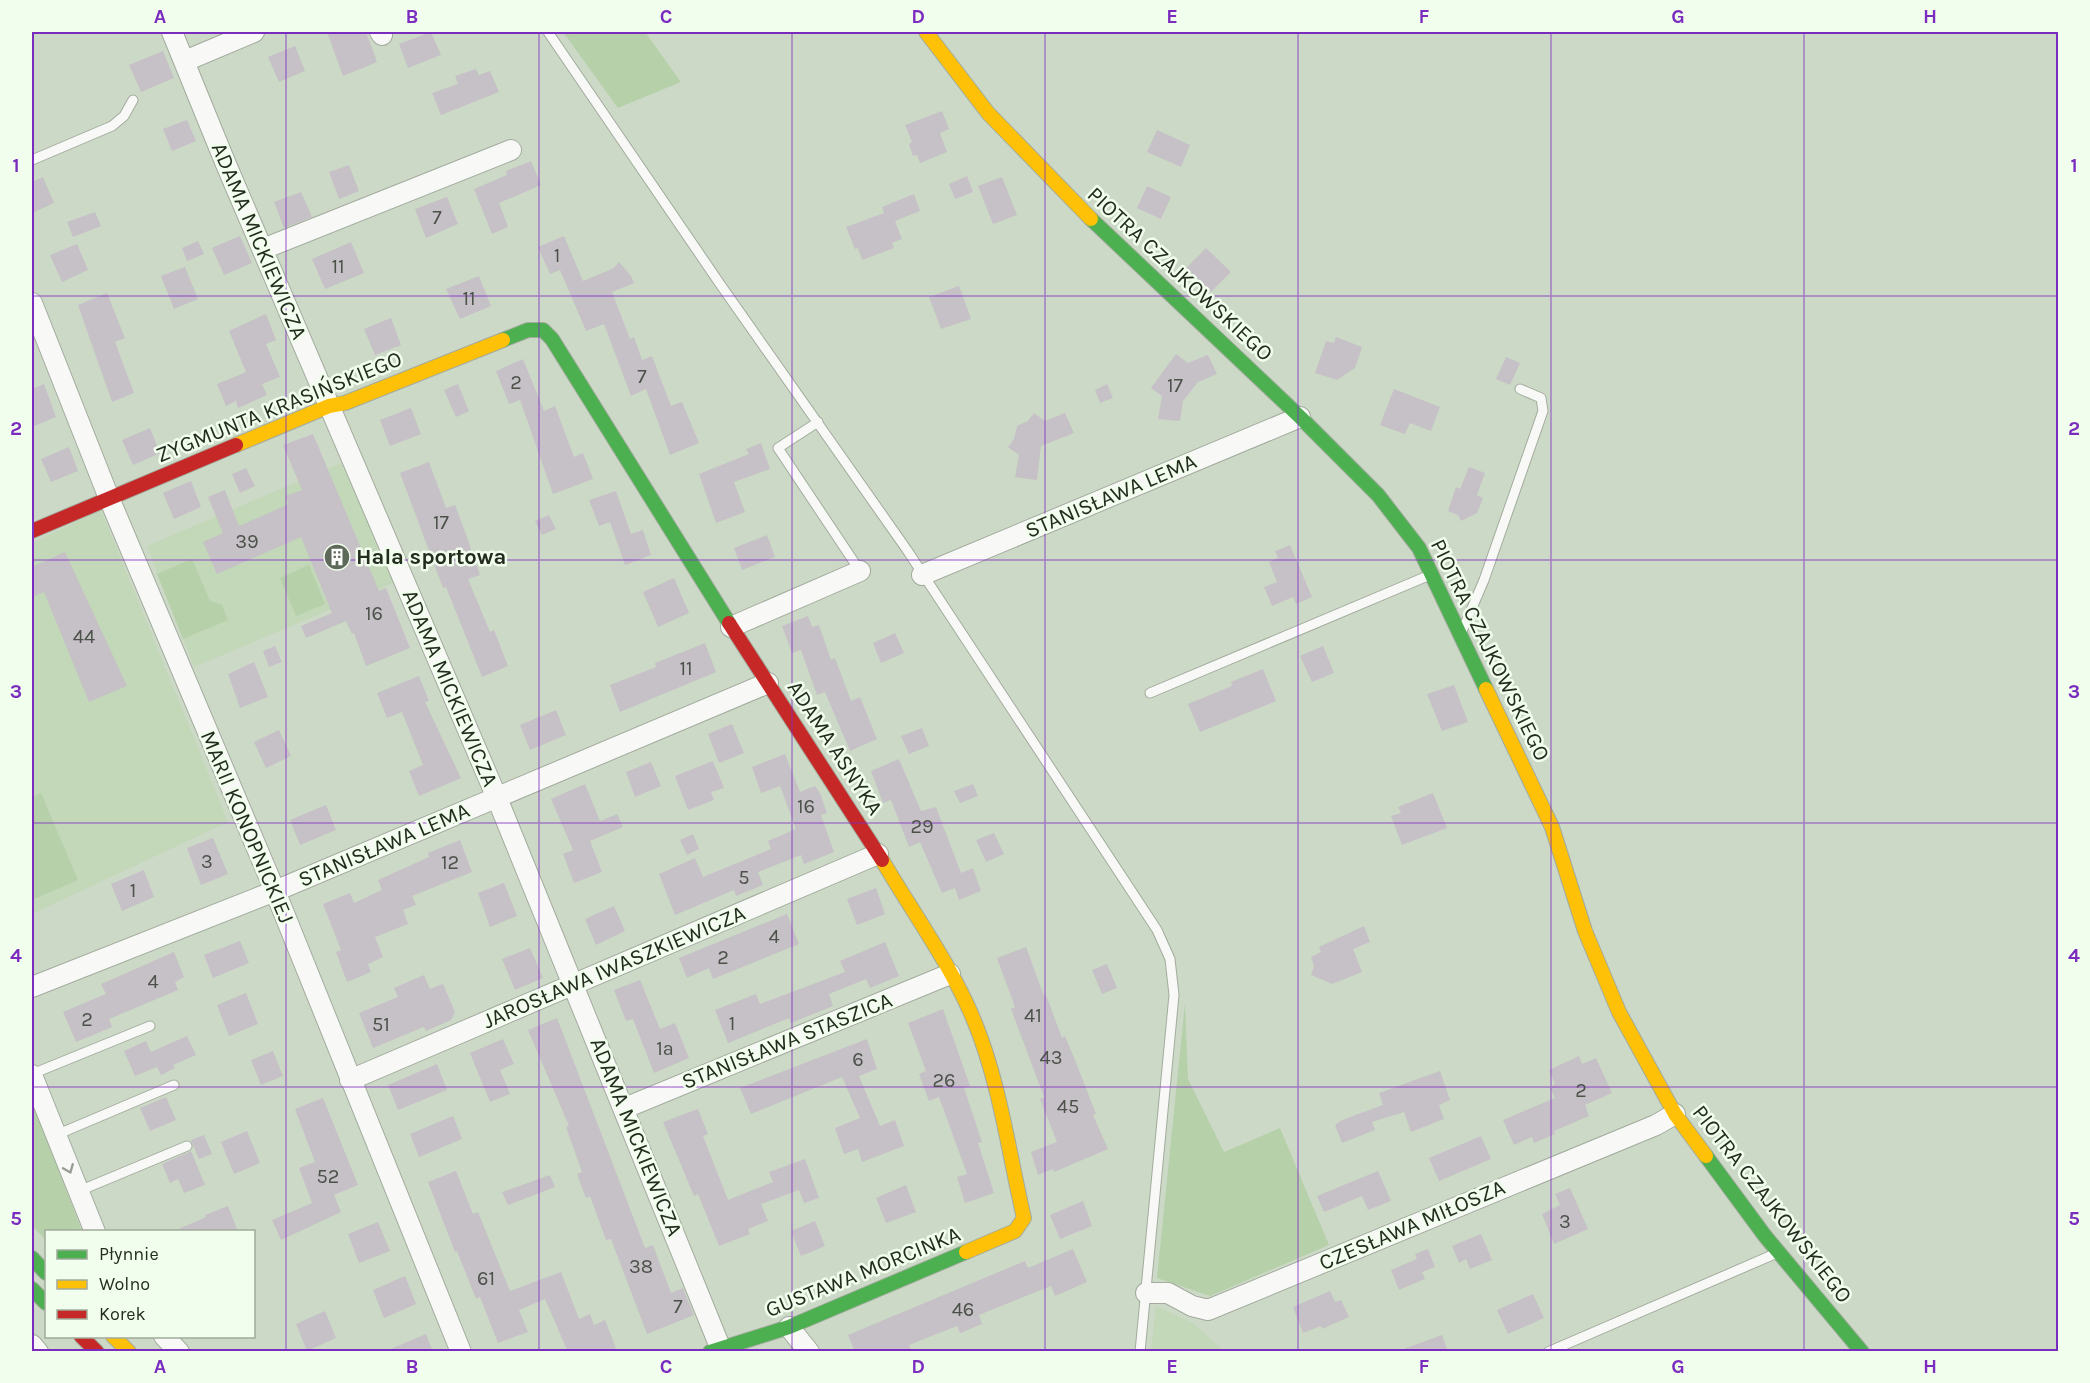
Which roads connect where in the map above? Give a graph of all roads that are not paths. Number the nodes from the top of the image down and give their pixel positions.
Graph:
1 (172, 32) edge
2 (254, 32) edge
3 (548, 32) edge
4 (926, 32) edge
5 (185, 61) junction
6 (133, 100) dead end
7 (511, 150) dead end
8 (32, 160) edge
9 (263, 249) junction
10 (32, 303) edge
11 (543, 330) joint
12 (1520, 389) dead end
13 (329, 406) junction
14 (1300, 417) junction
15 (818, 422) junction
16 (109, 498) junction
17 (32, 531) edge
18 (860, 571) joint
19 (922, 574) junction
20 (1432, 574) junction
21 (731, 627) junction
22 (1461, 634) junction
23 (768, 683) junction
24 (1150, 693) dead end
25 (497, 798) junction
26 (878, 854) junction
27 (274, 891) junction
28 (950, 974) junction
29 (573, 985) junction
30 (32, 987) edge
31 (150, 1026) dead end
32 (32, 1075) edge
33 (350, 1080) junction
34 (174, 1085) dead end
35 (624, 1108) junction
36 (1675, 1114) junction
37 (56, 1135) junction
38 (187, 1146) dead end
39 (78, 1192) junction
40 (1024, 1218) joint
41 (94, 1230) edge
42 (1779, 1253) junction
43 (32, 1258) edge
44 (45, 1272) edge
45 (32, 1289) edge
46 (1146, 1293) junction
47 (45, 1302) edge
48 (789, 1327) junction
49 (83, 1338) edge
50 (115, 1338) edge
51 (166, 1338) edge
52 (32, 1345) edge
53 (715, 1349) edge
54 (38, 1352) edge
55 (97, 1352) edge
56 (129, 1352) edge
57 (179, 1352) edge
58 (461, 1352) edge
59 (808, 1352) edge
60 (1140, 1352) edge
61 (1548, 1352) edge
62 (1862, 1352) edge

1 - 5 street, ADAMA MICKIEWICZA
2 - 5 street
3 - 15 lane
4 - 14 street, PIOTRA CZAJKOWSKIEGO
5 - 9 street, ADAMA MICKIEWICZA
6 - 8 lane
7 - 9 street
9 - 13 street, ADAMA MICKIEWICZA
10 - 16 street, MARII KONOPNICKIEJ
11 - 13 street, ZYGMUNTA KRASIŃSKIEGO
11 - 21 street, ADAMA ASNYKA
12 - 22 lane
13 - 16 street, ZYGMUNTA KRASIŃSKIEGO
13 - 25 street, ADAMA MICKIEWICZA
14 - 19 street, STANISŁAWA LEMA
14 - 20 street, PIOTRA CZAJKOWSKIEGO
15 - 18 lane
15 - 19 lane
16 - 17 street, ZYGMUNTA KRASIŃSKIEGO
16 - 27 street, MARII KONOPNICKIEJ
18 - 21 street
19 - 46 lane
20 - 22 street, PIOTRA CZAJKOWSKIEGO
20 - 24 lane
21 - 23 street, ADAMA ASNYKA
22 - 36 street, PIOTRA CZAJKOWSKIEGO
23 - 25 street, STANISŁAWA LEMA
23 - 26 street, ADAMA ASNYKA
25 - 27 street, STANISŁAWA LEMA
25 - 29 street, ADAMA MICKIEWICZA
26 - 28 street, ADAMA ASNYKA
26 - 29 street, JAROSŁAWA IWASZKIEWICZA
27 - 30 street, STANISŁAWA LEMA
27 - 33 street, MARII KONOPNICKIEJ
28 - 35 street, STANISŁAWA STASZICA
28 - 40 street, ADAMA ASNYKA
29 - 33 street, JAROSŁAWA IWASZKIEWICZA
29 - 35 street, ADAMA MICKIEWICZA
31 - 32 lane
32 - 37 street
33 - 58 street, MARII KONOPNICKIEJ
34 - 37 lane
35 - 53 street, ADAMA MICKIEWICZA
36 - 42 street, PIOTRA CZAJKOWSKIEGO
36 - 46 street, CZESŁAWA MIŁOSZA
37 -> 39 street
38 - 39 lane
39 - 41 street
40 - 48 street, GUSTAWA MORCINKA
42 - 61 lane
42 - 62 street, PIOTRA CZAJKOWSKIEGO
43 - 44 street
45 - 47 street
46 - 60 lane
48 - 53 street, GUSTAWA MORCINKA
48 - 59 street
49 - 55 street
50 - 56 street
51 - 57 street
52 - 54 street

